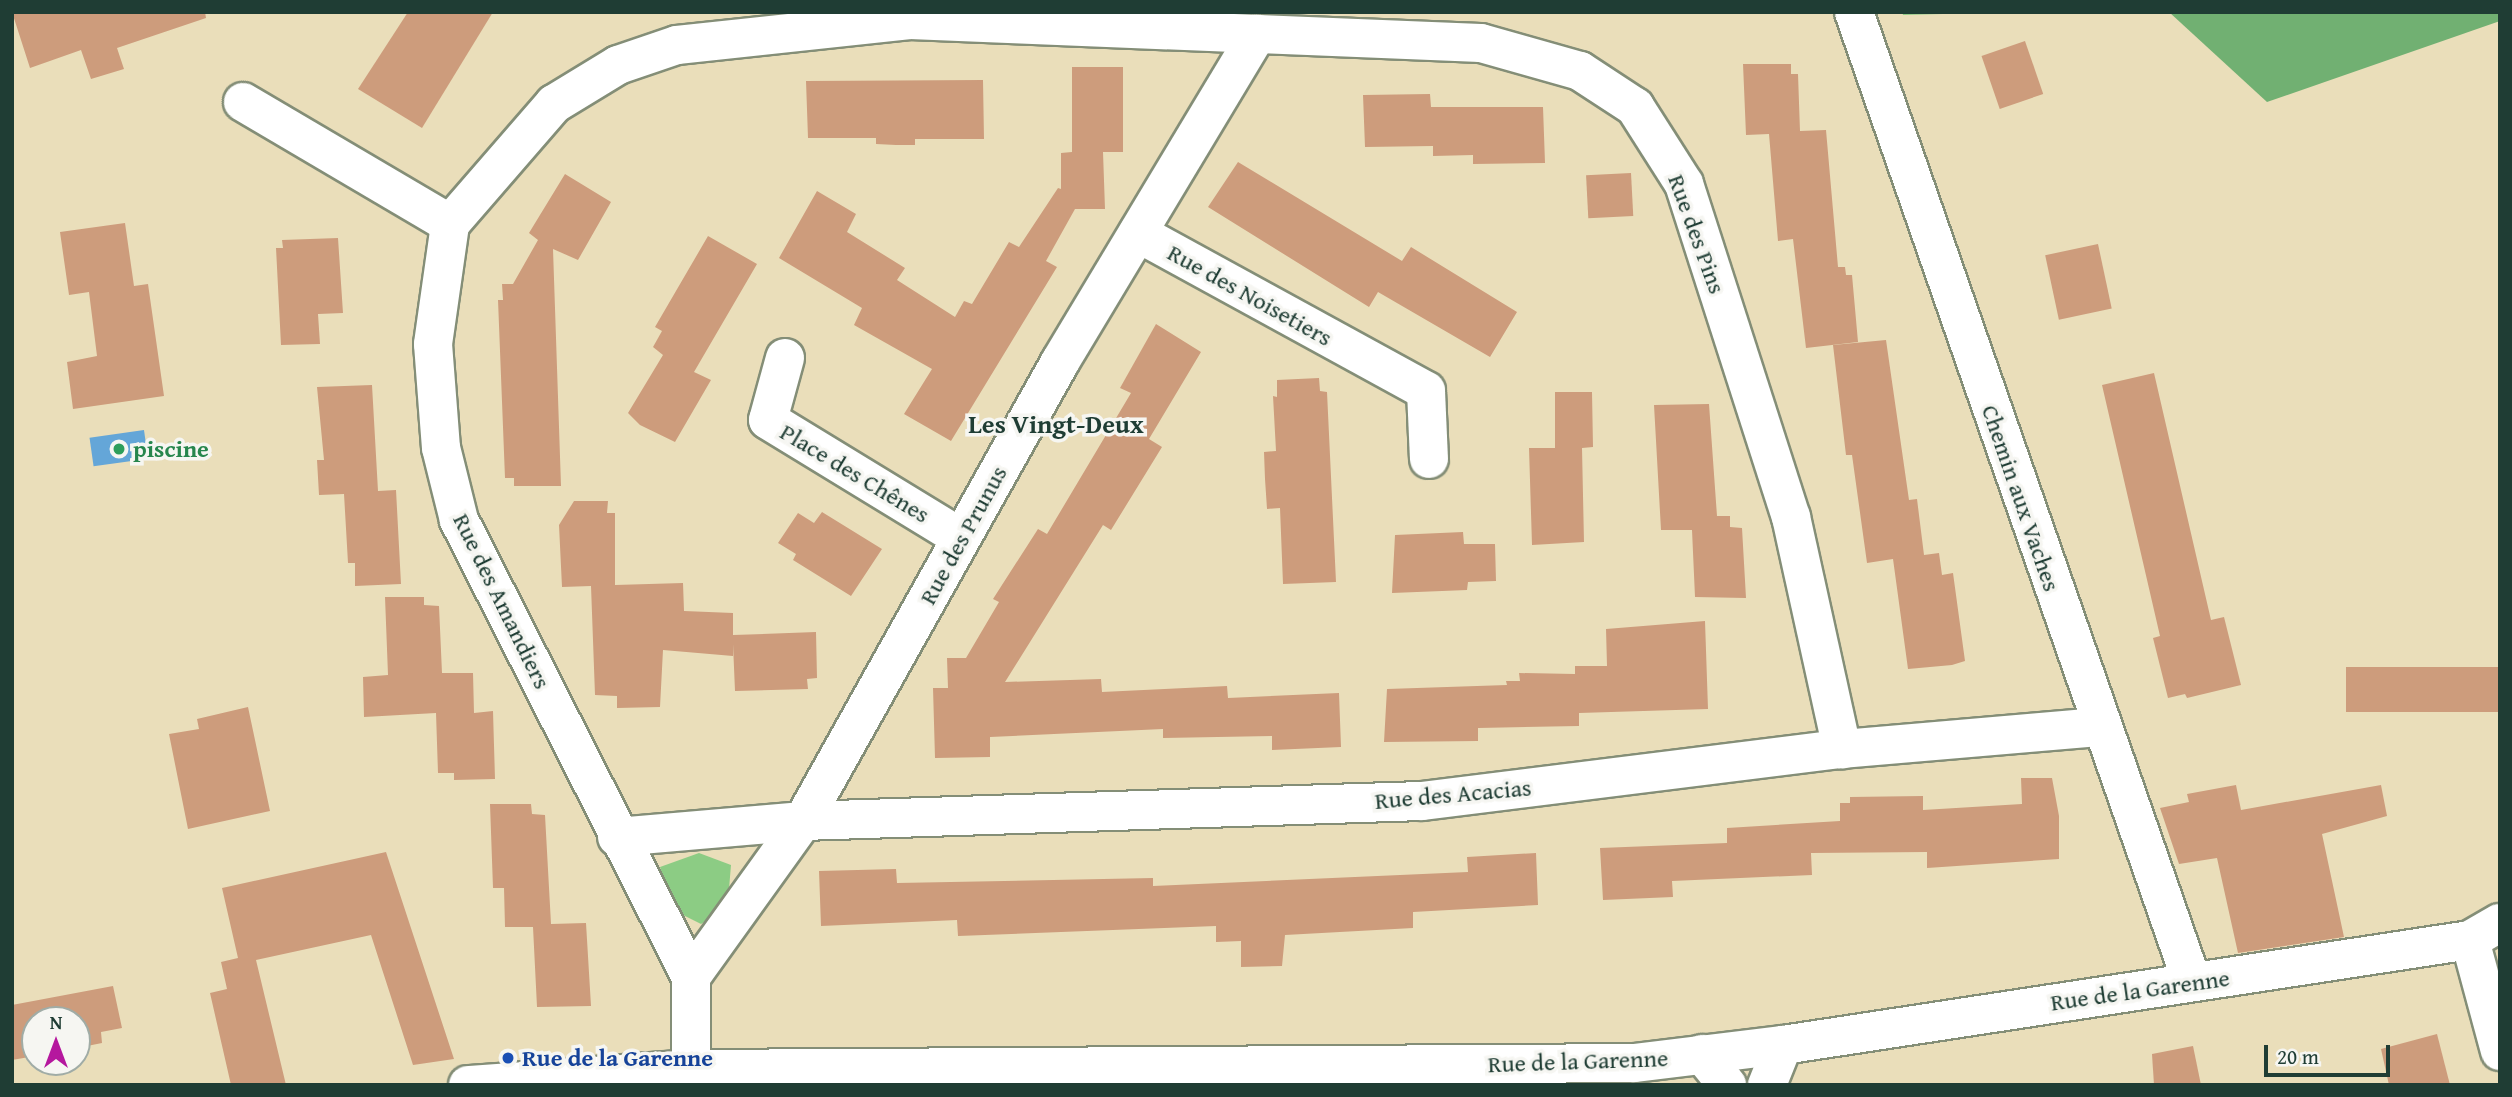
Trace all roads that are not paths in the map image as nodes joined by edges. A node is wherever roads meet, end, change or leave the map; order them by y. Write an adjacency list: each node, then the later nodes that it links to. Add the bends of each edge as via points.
1 (1854, 12): 9 (street, Chemin aux Vaches)
2 (1257, 34): 4 (street, via 910,20 677,45 618,65 554,104); 5 (street, Rue des Prunus); 10 (street, Rue des Pins, via 1481,43 1580,71 1635,107 1684,184 1791,517)
3 (243, 102): 4 (street)
4 (450, 224): 12 (street, Rue des Amandiers, via 433,344 441,448 459,520)
5 (1138, 233): 7 (street, Rue des Noisetiers, via 1426,391); 8 (street, Rue des Prunus)
6 (785, 358): 8 (street, Place des Chênes, via 768,420)
7 (1429, 459)
8 (961, 538): 11 (street, Rue des Prunus)
9 (2100, 727): 10 (street, Rue des Acacias); 15 (street, Chemin aux Vaches)
10 (1842, 749): 11 (street, Rue des Acacias, via 1422,801)
11 (803, 821): 12 (street, Rue des Acacias); 14 (street, Rue des Prunus)
12 (618, 836): 14 (street, Rue des Amandiers)
13 (2485, 931): 15 (street, Rue de la Garenne); 17 (street)
14 (691, 977): 19 (street, Rue des Amandiers)
15 (2192, 982): 16 (street, Rue de la Garenne)
16 (1783, 1045): 18 (street, Rue de la Garenne); 23 (street)
17 (2500, 1051)
18 (1702, 1054): 20 (street, Rue de la Garenne, via 1634,1063); 22 (street)
19 (691, 1069): 20 (street, Rue de la Garenne); 21 (street, Rue de la Garenne)
20 (799, 1078)
21 (468, 1085)
22 (1727, 1085)
23 (1767, 1085)

